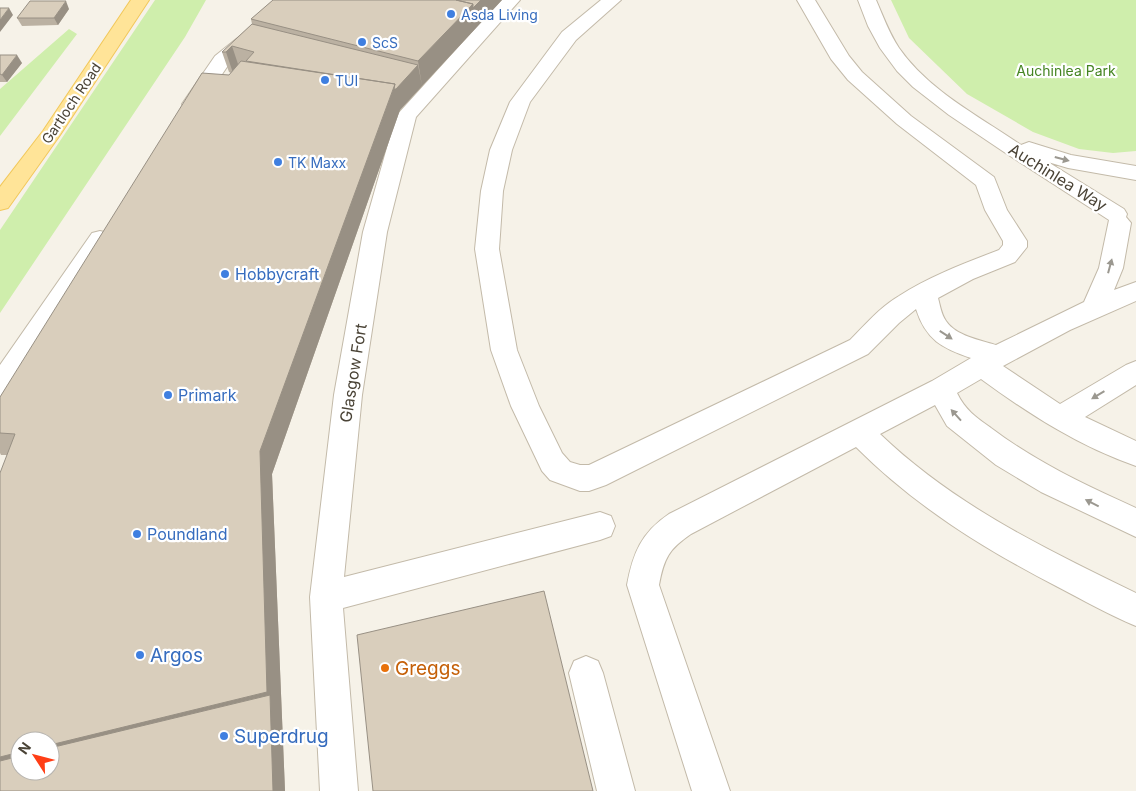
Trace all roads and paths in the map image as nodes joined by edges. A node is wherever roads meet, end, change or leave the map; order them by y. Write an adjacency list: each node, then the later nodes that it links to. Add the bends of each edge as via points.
1 (140, 0): 11 (main road, Gartloch Road)
2 (296, 0): 7 (street, via 222,60)
3 (511, 0): 27 (street, Glasgow Fort, via 406,116 375,232 354,357)
4 (612, 0): 16 (street, via 569,36 520,102 501,150 492,191 488,249 504,350 525,406 555,467 589,478 651,450 859,347 890,316)
5 (806, 0): 16 (street, via 841,59 855,76 904,120 986,182 996,210 1015,241 1007,256)
6 (866, 0): 8 (street, Auchinlea Way, via 888,48 905,69 928,92)
7 (183, 117)
8 (999, 140): 9 (street, Auchinlea Way, one-way to 9, via 1068,161); 12 (street, Auchinlea Way)
9 (1136, 173)
10 (1136, 180): 12 (street, via 1120,191 1116,199)
11 (0, 204)
12 (1118, 218): 14 (street, Auchinlea Way); 17 (street, one-way to 12, via 1111,268)
13 (111, 223): 20 (street)
14 (1136, 242)
15 (1136, 291): 17 (street)
16 (924, 294): 18 (street, one-way to 18, via 934,322 942,333)
17 (1095, 306): 18 (street)
18 (990, 361): 21 (street); 22 (street, via 1036,404)
19 (1136, 372): 22 (street, one-way to 22)
20 (0, 386)
21 (942, 389): 23 (street); 25 (street, one-way to 21, via 1051,483 1006,456 957,418)
22 (1060, 418): 24 (street)
23 (859, 432): 28 (street, via 899,470 951,508 1038,561); 32 (street, via 680,524 654,545 645,571 644,590)
24 (1136, 454)
25 (1136, 524)
26 (600, 526): 27 (street)
27 (326, 597): 30 (street, Glasgow Fort)
28 (1136, 610)
29 (586, 673): 31 (street)
30 (339, 791)
31 (616, 791)
32 (711, 791)

